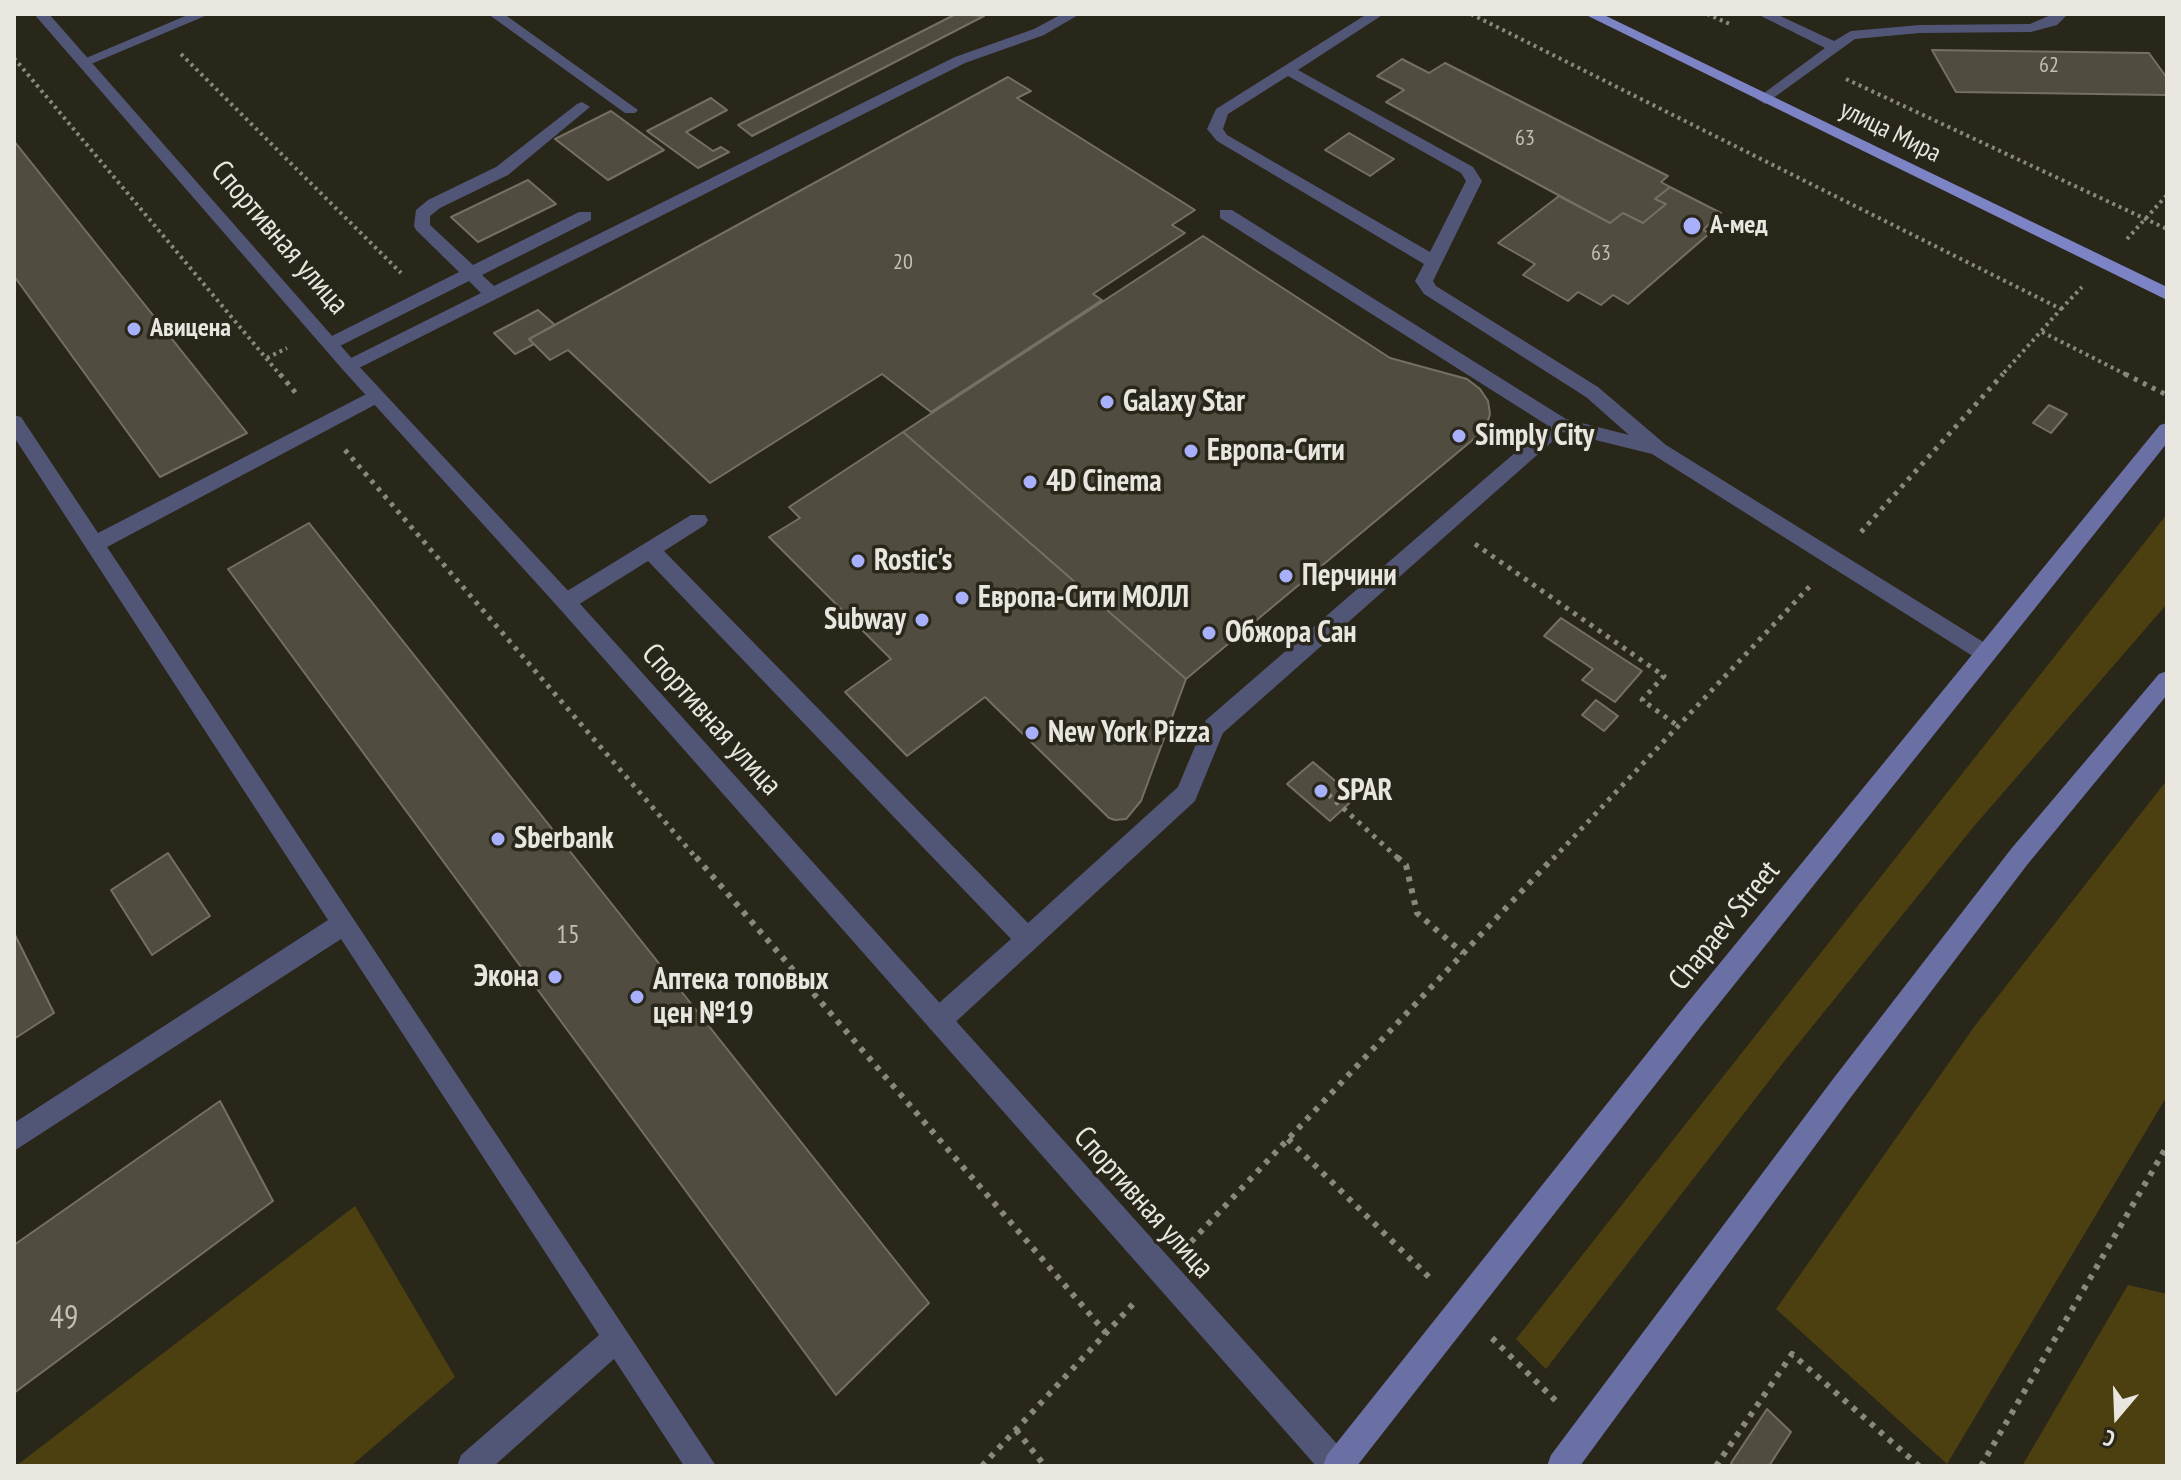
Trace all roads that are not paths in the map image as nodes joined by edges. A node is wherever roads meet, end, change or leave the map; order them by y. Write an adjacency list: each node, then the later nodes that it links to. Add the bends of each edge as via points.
1 (41, 14): 12 (street, Спортивная улица)
2 (495, 14): 16 (street)
3 (1073, 14): 22 (street, via 960,60)
4 (1377, 14): 13 (street)
5 (1591, 14): 14 (main road, улица Мира)
6 (1764, 14): 11 (street)
7 (1879, 14): 10 (street)
8 (2061, 14): 10 (street, via 2031,28)
9 (198, 16): 12 (street)
10 (1851, 35): 11 (street)
11 (1835, 47): 14 (street)
12 (86, 61): 23 (street, Спортивная улица)
13 (1288, 70): 19 (street, via 1467,170 1474,181); 19 (street, via 1221,112 1215,129 1222,138)
14 (1765, 99): 21 (main road, улица Мира)
15 (582, 107): 20 (street, via 502,171 422,214 422,226)
16 (630, 110)
17 (1226, 214): 27 (street)
18 (585, 216): 20 (street)
19 (1432, 261): 29 (street, via 1424,281 1430,290 1592,392)
20 (470, 273): 22 (street); 23 (street)
21 (2167, 294)
22 (493, 295): 24 (street)
23 (330, 344): 24 (street, Спортивная улица)
24 (349, 366): 25 (street, Спортивная улица)
25 (376, 396): 31 (street); 33 (street, Спортивная улица)
26 (14, 422): 31 (street)
27 (1560, 424): 29 (street); 37 (street, via 1214,727 1187,794)
28 (2167, 430): 34 (main road, Chapaev Street)
29 (1659, 450): 34 (street)
30 (698, 520): 32 (street)
31 (95, 544): 36 (street)
32 (650, 550): 33 (street); 37 (street)
33 (566, 602): 38 (street, Спортивная улица)
34 (1986, 654): 43 (main road, Chapaev Street)
35 (2167, 680): 44 (main road, via 2019,857)
36 (344, 923): 39 (street); 40 (street)
37 (1029, 941): 38 (street)
38 (939, 1020): 43 (street, Спортивная улица)
39 (14, 1138)
40 (617, 1338): 41 (street); 42 (street)
41 (472, 1466)
42 (701, 1466)
43 (1337, 1466)
44 (1562, 1466)

